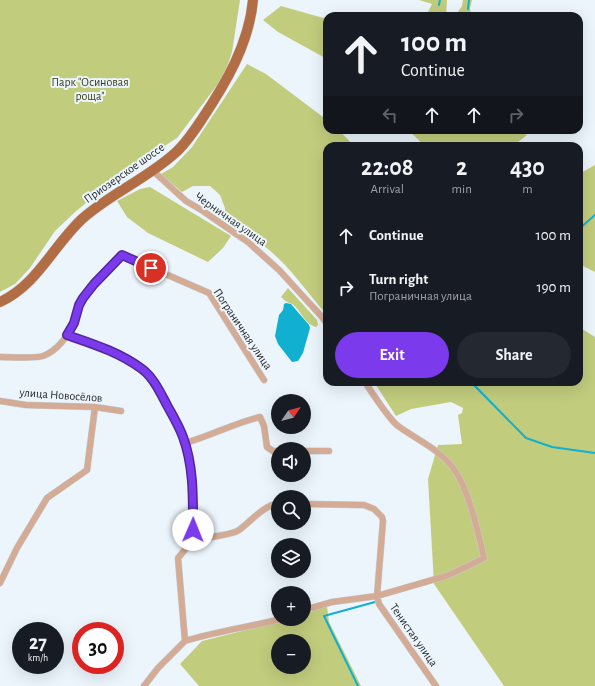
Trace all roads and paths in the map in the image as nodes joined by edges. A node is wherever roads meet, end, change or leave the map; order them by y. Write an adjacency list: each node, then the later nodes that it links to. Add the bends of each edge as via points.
1 (253, 0): 2 (main road, Приозерское шоссе, via 243,44 223,86 184,144)
2 (152, 170): 3 (main road, Приозерское шоссе, via 87,215 66,235 34,278); 4 (street, Черничная улица, via 186,201 248,242 279,270)
3 (0, 302)
4 (323, 318)
5 (67, 335): 6 (street, Пограничная улица, via 54,350 42,356); 7 (street, Пограничная улица, via 83,298 122,255 209,293); 12 (street, via 113,351 144,371 162,396)
6 (0, 357)
7 (264, 380)
8 (368, 386): 20 (street, via 397,425 437,450 451,465 461,480 484,558 446,576)
9 (0, 401): 10 (street, улица Новосёлов, via 26,405)
10 (95, 407): 11 (street, улица Новосёлов); 19 (street, via 87,470 47,498)
11 (120, 411)
12 (185, 443): 13 (street, via 260,417 267,447); 18 (street, via 193,487)
13 (271, 450)
14 (311, 451): 15 (street)
15 (329, 451)
16 (311, 504): 20 (street, via 364,504 382,516)
17 (271, 506): 18 (street, via 238,531)
18 (193, 540): 23 (street, via 178,558)
19 (0, 583)
20 (378, 596): 21 (street); 25 (street, Тенистая улица, via 380,608)
21 (311, 608)
22 (271, 622): 23 (street)
23 (185, 640): 24 (street)
24 (144, 686)
25 (436, 686)

